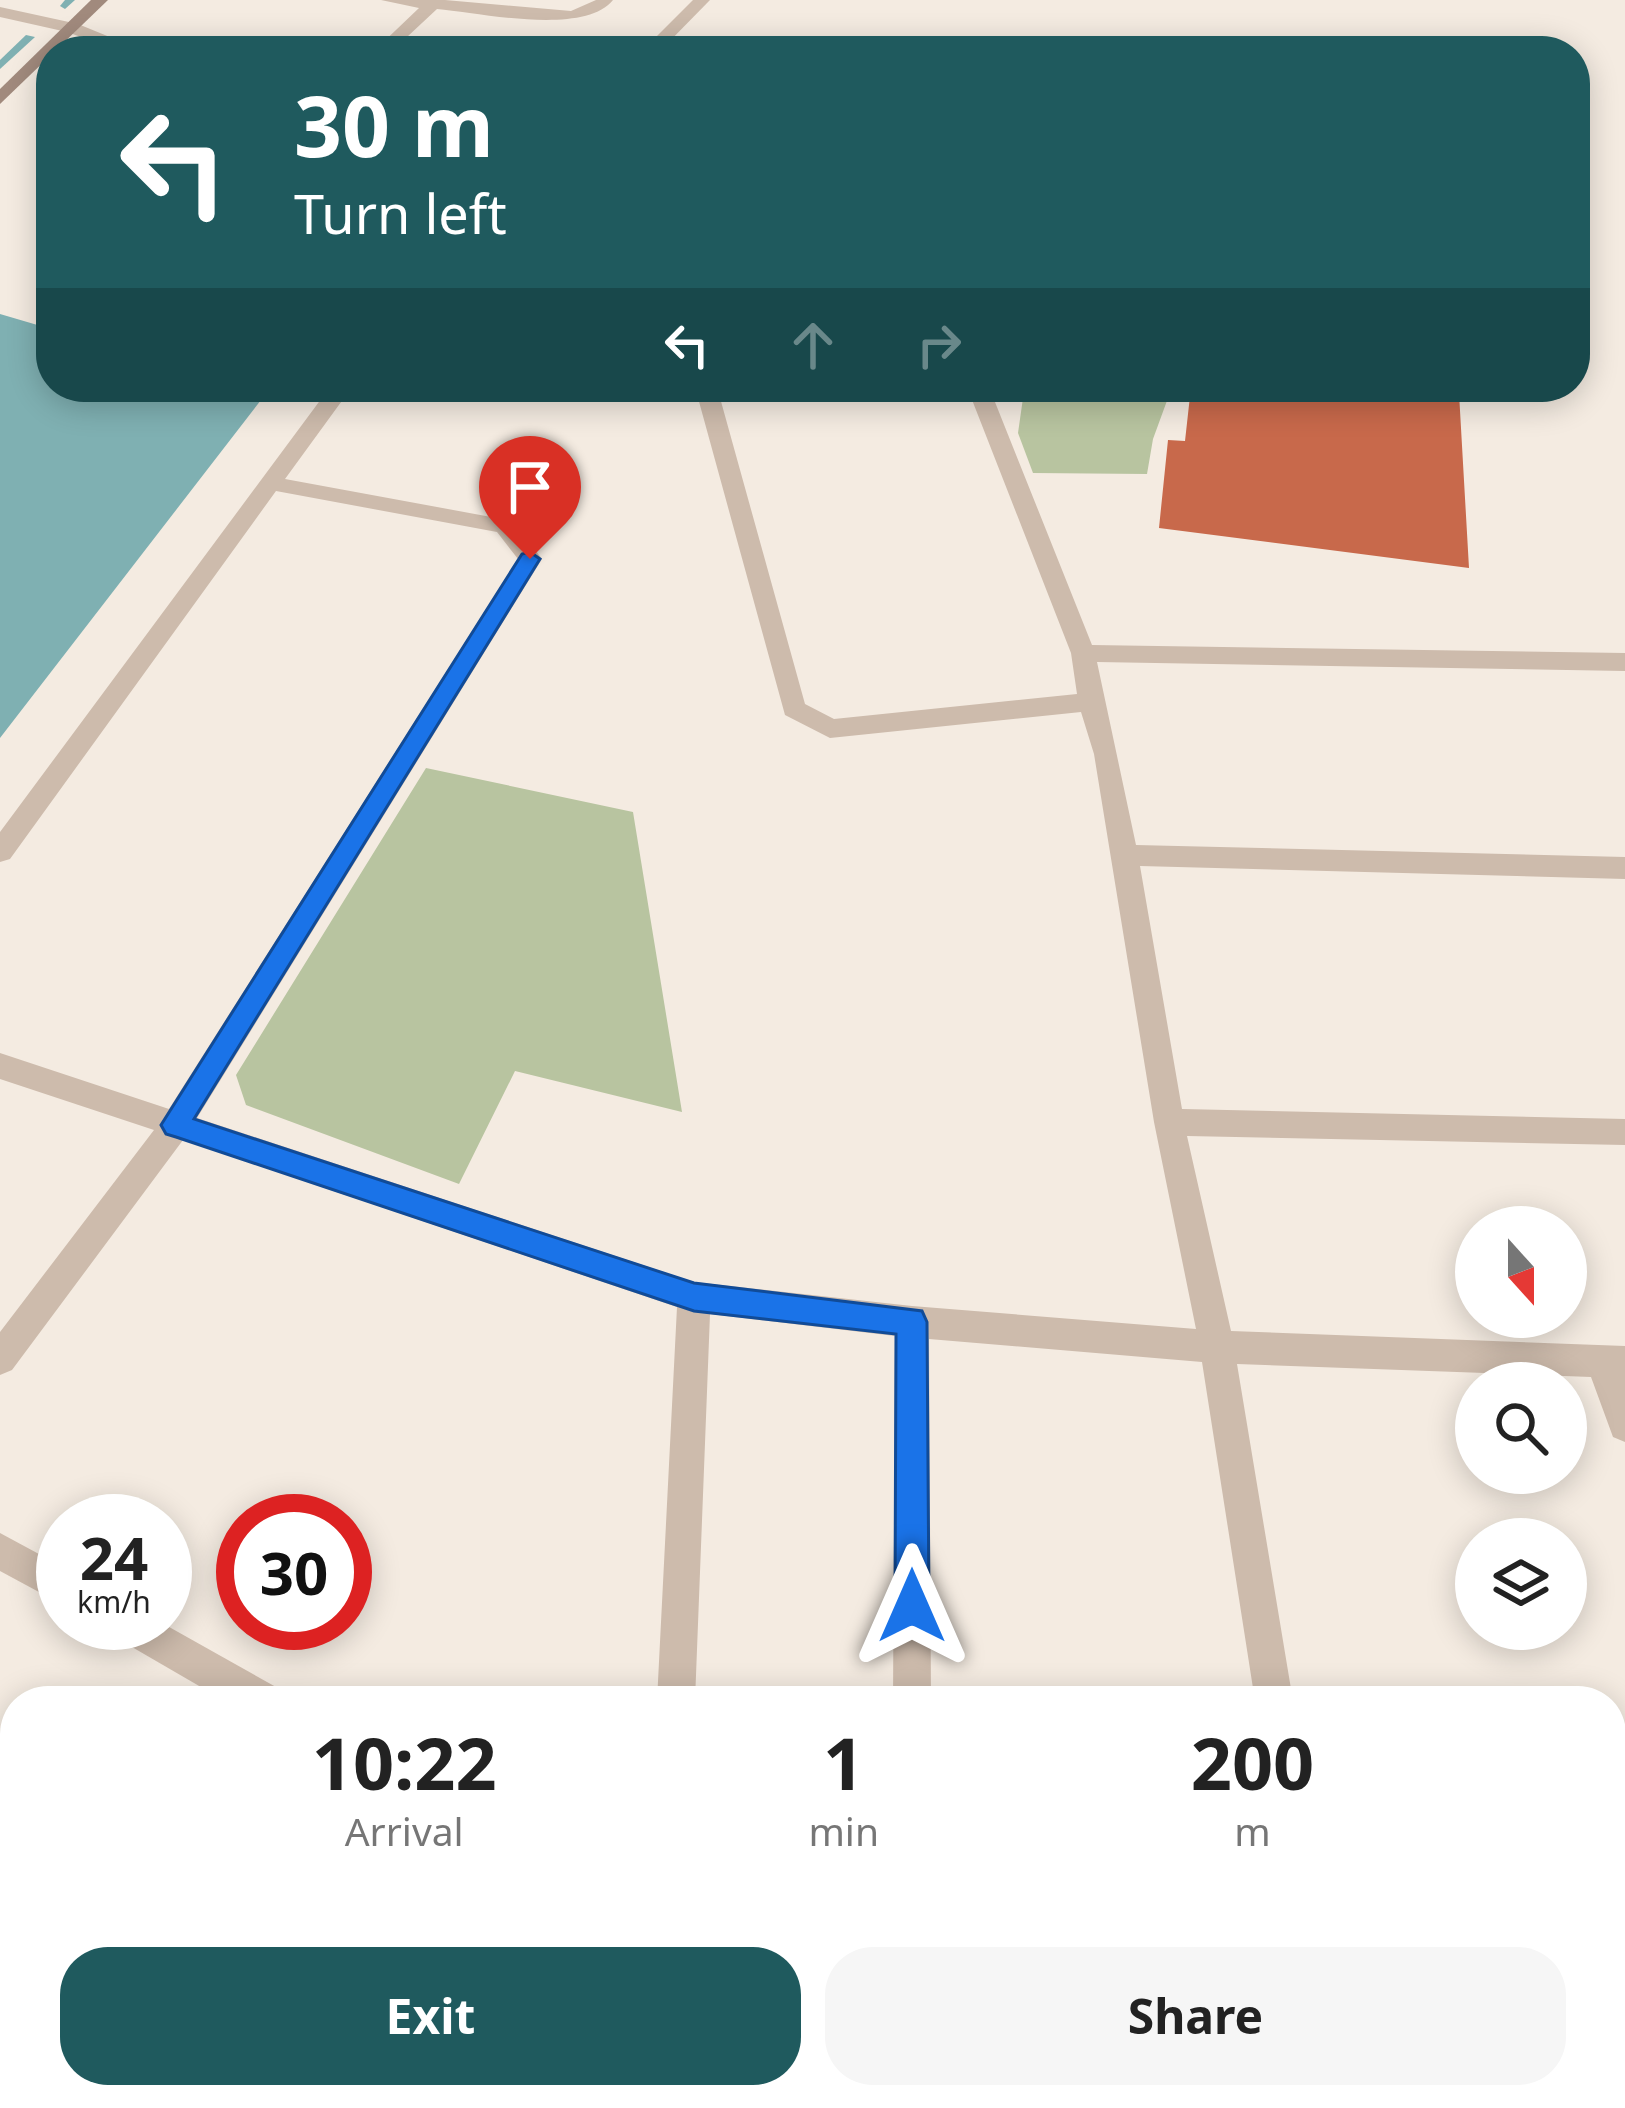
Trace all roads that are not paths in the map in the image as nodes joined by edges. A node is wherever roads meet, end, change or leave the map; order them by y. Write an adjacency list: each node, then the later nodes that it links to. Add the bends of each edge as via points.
1 (100, 0): 7 (main road)
2 (389, 0): 5 (street)
3 (605, 0): 5 (street, via 571,16)
4 (702, 0): 11 (street)
5 (436, 2): 10 (street)
6 (0, 12): 7 (street)
7 (72, 28): 8 (main road); 9 (street)
8 (64, 36)
9 (94, 36)
10 (399, 36)
11 (665, 36)
12 (36, 64): 13 (main road)
13 (0, 99)
14 (330, 402): 17 (street)
15 (710, 402): 20 (street, via 794,709 830,729)
16 (990, 402): 18 (street)
17 (270, 483): 21 (street); 26 (street, via 505,526 530,559)
18 (1083, 653): 19 (street); 20 (street)
19 (1625, 662)
20 (1091, 702): 22 (street)
21 (0, 852)
22 (1123, 855): 23 (street); 25 (street)
23 (1625, 868)
24 (0, 1066): 26 (street)
25 (1169, 1122): 27 (street); 30 (street)
26 (176, 1125): 28 (street); 31 (street)
27 (1625, 1132)
28 (694, 1297): 29 (street); 38 (street)
29 (912, 1322): 30 (street); 39 (street)
30 (1217, 1347): 32 (street); 40 (street)
31 (0, 1359)
32 (1614, 1362): 33 (street)
33 (1625, 1425)
34 (0, 1551): 35 (street)
35 (36, 1572)
36 (173, 1650): 37 (street)
37 (236, 1686)
38 (677, 1686)
39 (912, 1686)
40 (1272, 1686)

